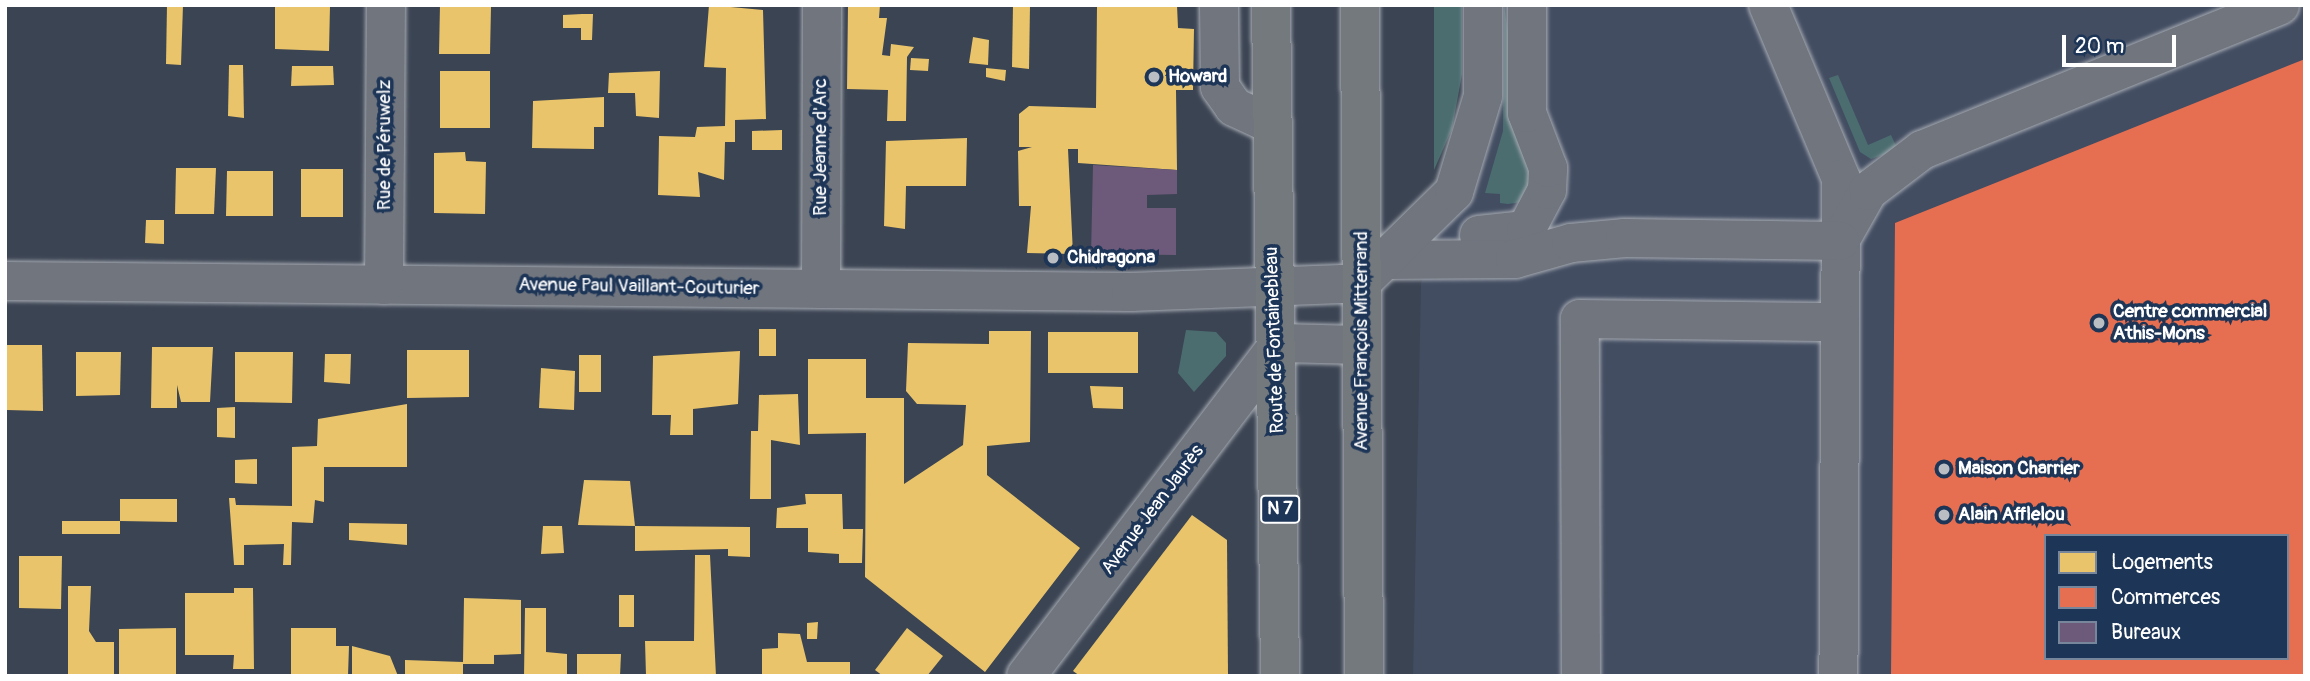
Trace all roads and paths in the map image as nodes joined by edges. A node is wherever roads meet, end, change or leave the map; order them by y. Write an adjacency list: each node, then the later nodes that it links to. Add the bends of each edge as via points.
1 (386, 5): 15 (street, Rue de Péruwelz)
2 (822, 5): 16 (street, Rue Jeanne d'Arc)
3 (1219, 5): 10 (street, via 1220,87 1234,107)
4 (1271, 5): 10 (main road, Route de Fontainebleau / N 7)
5 (1360, 5): 12 (main road, Avenue François Mitterrand)
6 (1483, 5): 12 (street, via 1483,96 1458,183)
7 (1527, 5): 12 (street, via 1527,113 1548,168 1537,219 1521,233 1465,235)
8 (1768, 5): 11 (street, via 1840,179)
9 (2280, 5): 11 (street, via 1922,150 1868,191)
10 (1270, 124): 14 (main road, Route de Fontainebleau / N 7)
11 (1840, 241): 12 (street, Avenue Paul Vaillant-Couturier, via 1625,238 1571,243 1515,259); 17 (street)
12 (1372, 272): 14 (street, Avenue Paul Vaillant-Couturier); 19 (main road, Avenue François Mitterrand)
13 (5, 281): 15 (street, Avenue Paul Vaillant-Couturier)
14 (1273, 284): 16 (street, Avenue Paul Vaillant-Couturier, via 1199,292); 18 (main road, Route de Fontainebleau / N 7)
15 (384, 285): 16 (street, Avenue Paul Vaillant-Couturier)
16 (821, 289)
17 (1840, 322): 23 (street, via 1580,319); 24 (street)
18 (1279, 343): 19 (street); 20 (street, Avenue Jean Jaurès); 21 (main road, Route de Fontainebleau / N 7)
19 (1361, 345): 22 (main road, Avenue François Mitterrand)
20 (1026, 676)
21 (1280, 676)
22 (1364, 676)
23 (1581, 676)
24 (1838, 676)

